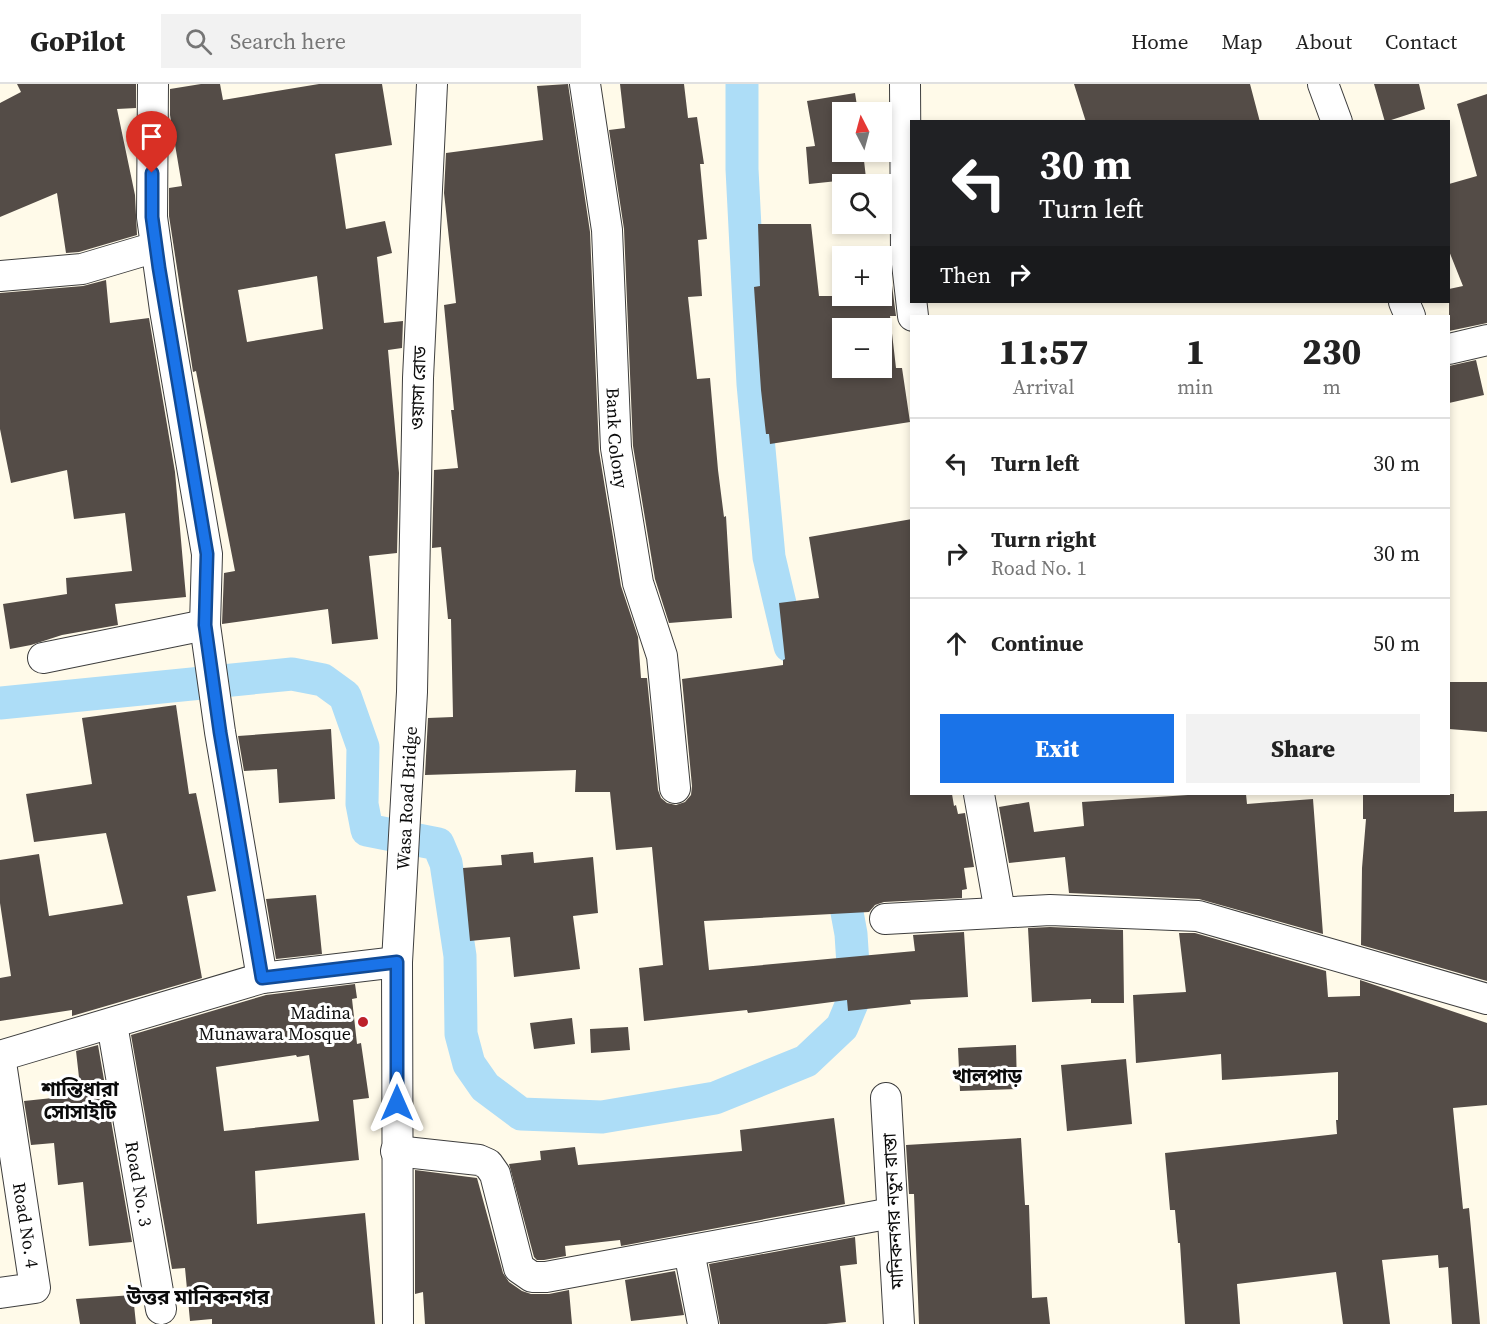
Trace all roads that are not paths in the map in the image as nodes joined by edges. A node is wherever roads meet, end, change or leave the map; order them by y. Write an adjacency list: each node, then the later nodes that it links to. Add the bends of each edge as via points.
1 (153, 84): 7 (street, via 152,217)
2 (432, 84): 14 (street, ওয়াসা রোড, via 418,378)
3 (585, 84): 15 (street, Bank Colony, via 607,230 616,448 638,583 662,656)
4 (905, 84): 9 (street, via 906,255)
5 (1323, 84): 6 (street)
6 (1336, 120)
7 (156, 247): 8 (street, via 82,269); 12 (street, via 207,554)
8 (0, 276)
9 (910, 286)
10 (1487, 340): 11 (street)
11 (1450, 349)
12 (207, 633): 13 (street); 20 (street)
13 (43, 658)
14 (412, 692): 19 (street, Wasa Road Bridge)
15 (675, 788)
16 (980, 795): 17 (street)
17 (1000, 912): 18 (street); 21 (street, via 1050,910 1198,916)
18 (885, 918)
19 (397, 962): 20 (street); 25 (street)
20 (262, 978): 22 (street)
21 (1487, 999)
22 (112, 1024): 23 (street); 29 (street, Road No. 3)
23 (0, 1056): 28 (street, Road No. 4, via 35,1288)
24 (886, 1098): 26 (street, মানিকনগর নতুন রাস্তা)
25 (396, 1150): 27 (street, via 488,1164 495,1174 519,1268 532,1277); 30 (street)
26 (892, 1213): 27 (street); 32 (street, মানিকনগর নতুন রাস্তা)
27 (689, 1251): 31 (street)
28 (0, 1293)
29 (161, 1309)
30 (398, 1324)
31 (703, 1324)
32 (899, 1324)

